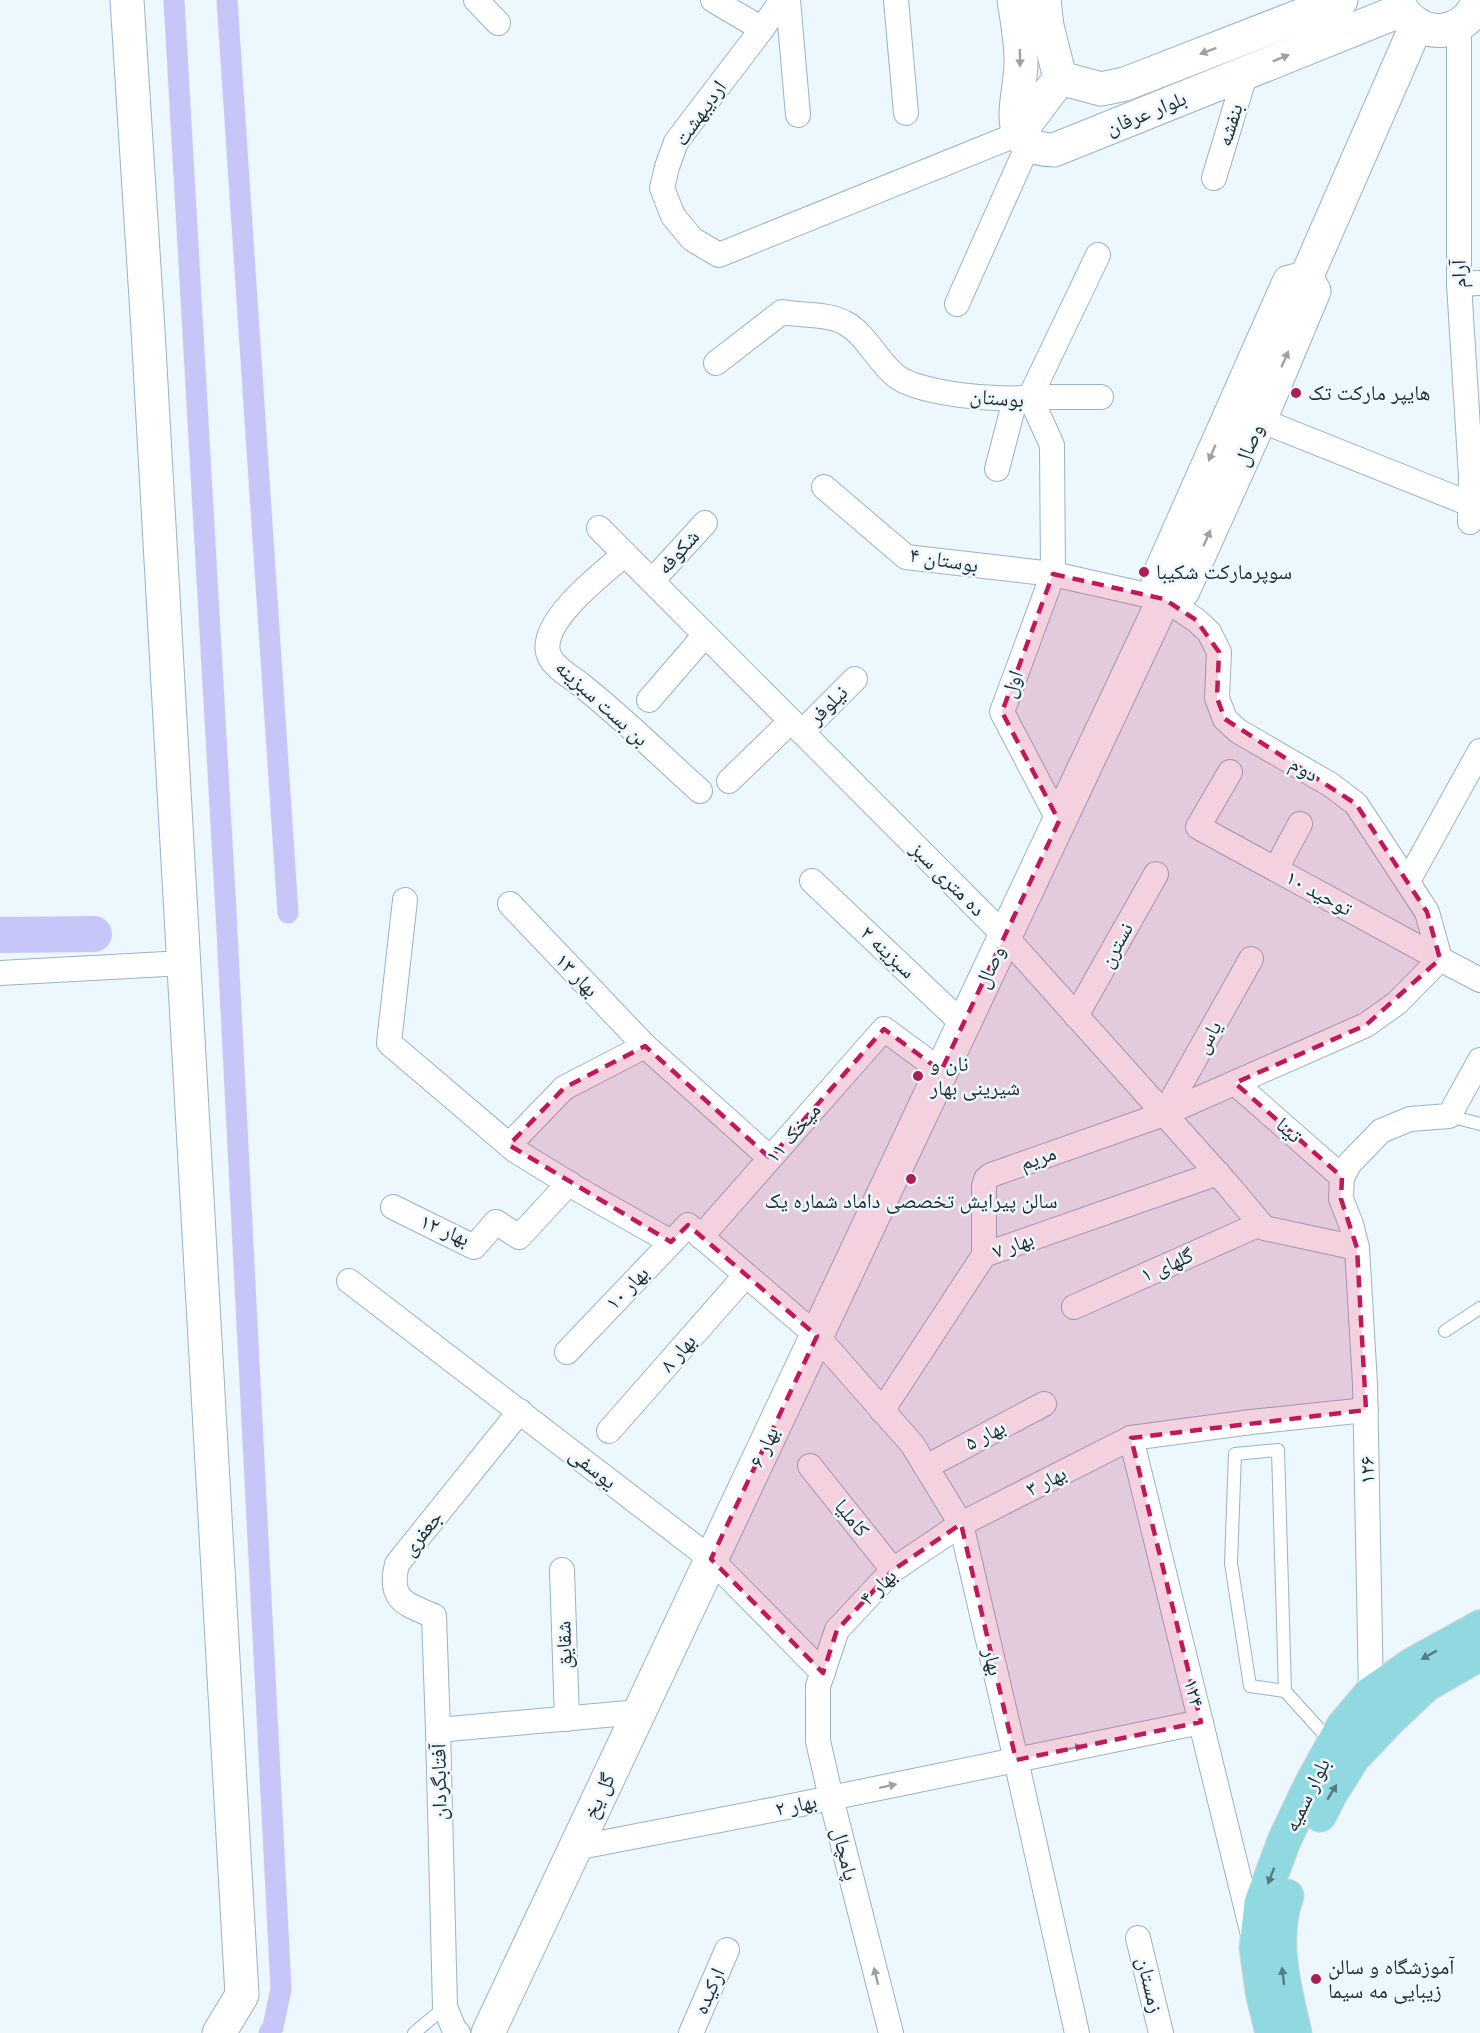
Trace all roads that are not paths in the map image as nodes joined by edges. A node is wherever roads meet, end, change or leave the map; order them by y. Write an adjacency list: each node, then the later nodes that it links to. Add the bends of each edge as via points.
1 (127, 0): 55 (main road)
2 (476, 0): 12 (street)
3 (712, 0): 14 (street)
4 (782, 0): 14 (street, اردیبهشت)
5 (788, 0): 18 (street)
6 (896, 0): 17 (street)
7 (1014, 0): 19 (main road, one-way to 19, via 1021,61 1016,104)
8 (1044, 0): 16 (main road)
9 (1341, 0): 16 (main road, بلوار عرفان, one-way to 16, via 1125,84 1101,89)
10 (1479, 0): 13 (main road, via 1468,19)
11 (1405, 11): 13 (main road, via 1427,29 1438,31); 15 (main road, بلوار عرفان, one-way to 11); 27 (main road, وصال, via 1306,278 1314,291)
12 (498, 23)
13 (1459, 25): 22 (street, آرام)
14 (762, 30): 19 (street, اردیبهشت, via 676,142 662,188 673,216 692,239 719,255)
15 (1246, 72): 19 (main road, بلوار عرفان, via 1054,150 1039,150); 20 (street, بنفشه)
16 (1060, 78): 19 (main road)
17 (906, 113)
18 (798, 115)
19 (1023, 139): 23 (street)
20 (1214, 178)
21 (1098, 255): 26 (street)
22 (1470, 284): 27 (street, آرام, via 1470,513)
23 (957, 304)
24 (716, 363): 26 (street, بوستان, via 782,312 846,323 895,376 908,383 943,393)
25 (1101, 397): 26 (street)
26 (1023, 398): 28 (street); 33 (street, بوستان, via 1052,446)
27 (1245, 415): 35 (main road, وصال, via 1183,591)
28 (997, 469)
29 (824, 487): 33 (street, بوستان ۴, via 906,557)
30 (705, 524): 34 (street, شکوفه)
31 (599, 528): 32 (street, ده متری سبز)
32 (625, 554): 34 (street, ده متری سبز); 43 (street, بن بست سبزینه, via 567,606 550,636 548,652 554,663)
33 (1053, 574): 35 (street); 44 (street, اول, via 1002,712)
34 (652, 581): 36 (street, ده متری سبز)
35 (1164, 599): 44 (main road, وصال); 49 (street, دوم, via 1209,632 1219,652 1217,698 1225,719 1356,804)
36 (705, 635): 38 (street); 39 (street, ده متری سبز)
37 (855, 679): 39 (street, نیلوفر)
38 (648, 699)
39 (796, 727): 42 (street, نیلوفر); 52 (street, ده متری سبز)
40 (1480, 751): 49 (street)
41 (1230, 772): 46 (street, توحید ۱۰, via 1198,827)
42 (729, 781)
43 (700, 791)
44 (1059, 821): 52 (main road, وصال)
45 (1300, 824): 46 (street)
46 (1276, 869): 54 (street, توحید ۱۰)
47 (1156, 874): 58 (street, نسترن)
48 (812, 881): 59 (street, سبزینه ۲)
49 (1408, 881): 54 (street, دوم, via 1427,912)
50 (405, 900): 67 (street, بهار, via 389,1043)
51 (510, 904): 60 (street, بهار ۱۳)
52 (1005, 936): 58 (street, ده متری سبز); 59 (main road, وصال)
53 (1251, 959): 64 (street, یاس)
54 (1440, 959): 57 (street, توحید ۱۰); 63 (street, مریم, via 1396,1003 1366,1025)
55 (184, 963): 56 (street); 113 (main road, via 242,1995)
56 (0, 973)
57 (1480, 980)
58 (1076, 1016): 64 (street, ده متری سبز)
59 (963, 1024): 62 (main road, وصال)
60 (645, 1046): 67 (street, via 564,1088); 68 (street, بهار ۱۳)
61 (1480, 1060): 65 (street)
62 (941, 1071): 68 (street, میخک ۱۱, via 884,1029); 82 (main road, وصال)
63 (1235, 1083): 64 (street, مریم); 70 (street, تینا)
64 (1164, 1114): 69 (street, ده متری سبز); 76 (street, مریم, via 991,1175 984,1186)
65 (1449, 1116): 66 (lane); 70 (street, via 1410,1119 1381,1131)
66 (1480, 1124)
67 (509, 1145): 71 (street, بهار)
68 (770, 1158): 74 (street, میخک ۱۱)
69 (1218, 1173): 73 (street, ده متری سبز); 76 (street, بهار ۷)
70 (1342, 1177): 75 (street, ۱۲۶, via 1341,1199)
71 (569, 1183): 72 (street, بهار ۱۲, via 519,1237 496,1222 474,1247); 74 (street, بهار)
72 (393, 1207)
73 (1260, 1224): 75 (street); 79 (street, گلهای ۱)
74 (687, 1234): 77 (street, بهار); 83 (street, بهار ۱۰)
75 (1357, 1248): 85 (street, ۱۲۶)
76 (984, 1255): 87 (street, بهار ۷)
77 (746, 1275): 82 (street, بهار); 88 (street, بهار ۸)
78 (349, 1281): 86 (street, یوسفی)
79 (1074, 1306)
80 (1480, 1308): 81 (lane)
81 (1444, 1332)
82 (817, 1335): 87 (street, بهار); 93 (main road, بهار ۶)
83 (567, 1352)
84 (1044, 1404): 91 (street, بهار ۵)
85 (1366, 1410): 89 (street, بهار ۳); 100 (street, ۱۲۶)
86 (520, 1411): 93 (street, یوسفی); 104 (street, جعفری, via 397,1564 397,1595 404,1604 434,1616)
87 (882, 1411): 91 (street, بهار, via 912,1444)
88 (609, 1431)
89 (1131, 1438): 92 (street, بهار ۳); 103 (street, ۱۲۴)
90 (810, 1466): 95 (street, کاملیا)
91 (926, 1467): 92 (street, بهار)
92 (960, 1524): 95 (street, بهار ۴); 106 (street, بهار)
93 (711, 1559): 98 (street, یوسفی); 101 (main road, گل یخ)
94 (561, 1570): 102 (street, شقایق)
95 (893, 1570): 98 (street, بهار ۴, via 837,1630)
96 (1480, 1627): 100 (main road, بلوار سمیه, one-way to 100, via 1413,1664)
97 (1480, 1654): 122 (main road, بلوار سمیه, one-way to 97, via 1284,1985 1282,1910 1304,1847 1329,1795 1353,1758 1426,1685)
98 (823, 1673): 107 (street, پامچال, via 819,1686 818,1741)
99 (1285, 1691): 99 (lane, via 1278,1450 1235,1454 1231,1563 1250,1686); 105 (lane)
100 (1371, 1693): 105 (main road, بلوار سمیه, via 1342,1726)
101 (639, 1712): 102 (street, آفتابگردان); 108 (main road, گل یخ)
102 (567, 1719): 104 (street, آفتابگردان)
103 (1201, 1722): 106 (street, بهار ۲, one-way to 103); 110 (street, ۱۲۴)
104 (438, 1730): 112 (street, آفتابگردان)
105 (1333, 1744): 110 (main road, بلوار سمیه, one-way to 110, via 1284,1841 1261,1903)
106 (1016, 1760): 107 (street, بهار ۲, one-way to 106); 119 (street, بهار)
107 (831, 1798): 108 (street, بهار ۲); 118 (street, پامچال, one-way to 107)
108 (575, 1848): 116 (main road, گل یخ)
109 (1138, 1938): 120 (street, زمستان)
110 (1256, 1948): 121 (main road, بلوار سمیه)
111 (727, 1950): 117 (street, ارکیده)
112 (445, 2007): 114 (lane); 115 (street, آفتابگردان)
113 (219, 2033)
114 (414, 2033)
115 (458, 2033)
116 (488, 2033)
117 (691, 2033)
118 (891, 2033)
119 (1077, 2033)
120 (1161, 2033)
121 (1272, 2033)
122 (1295, 2033)

